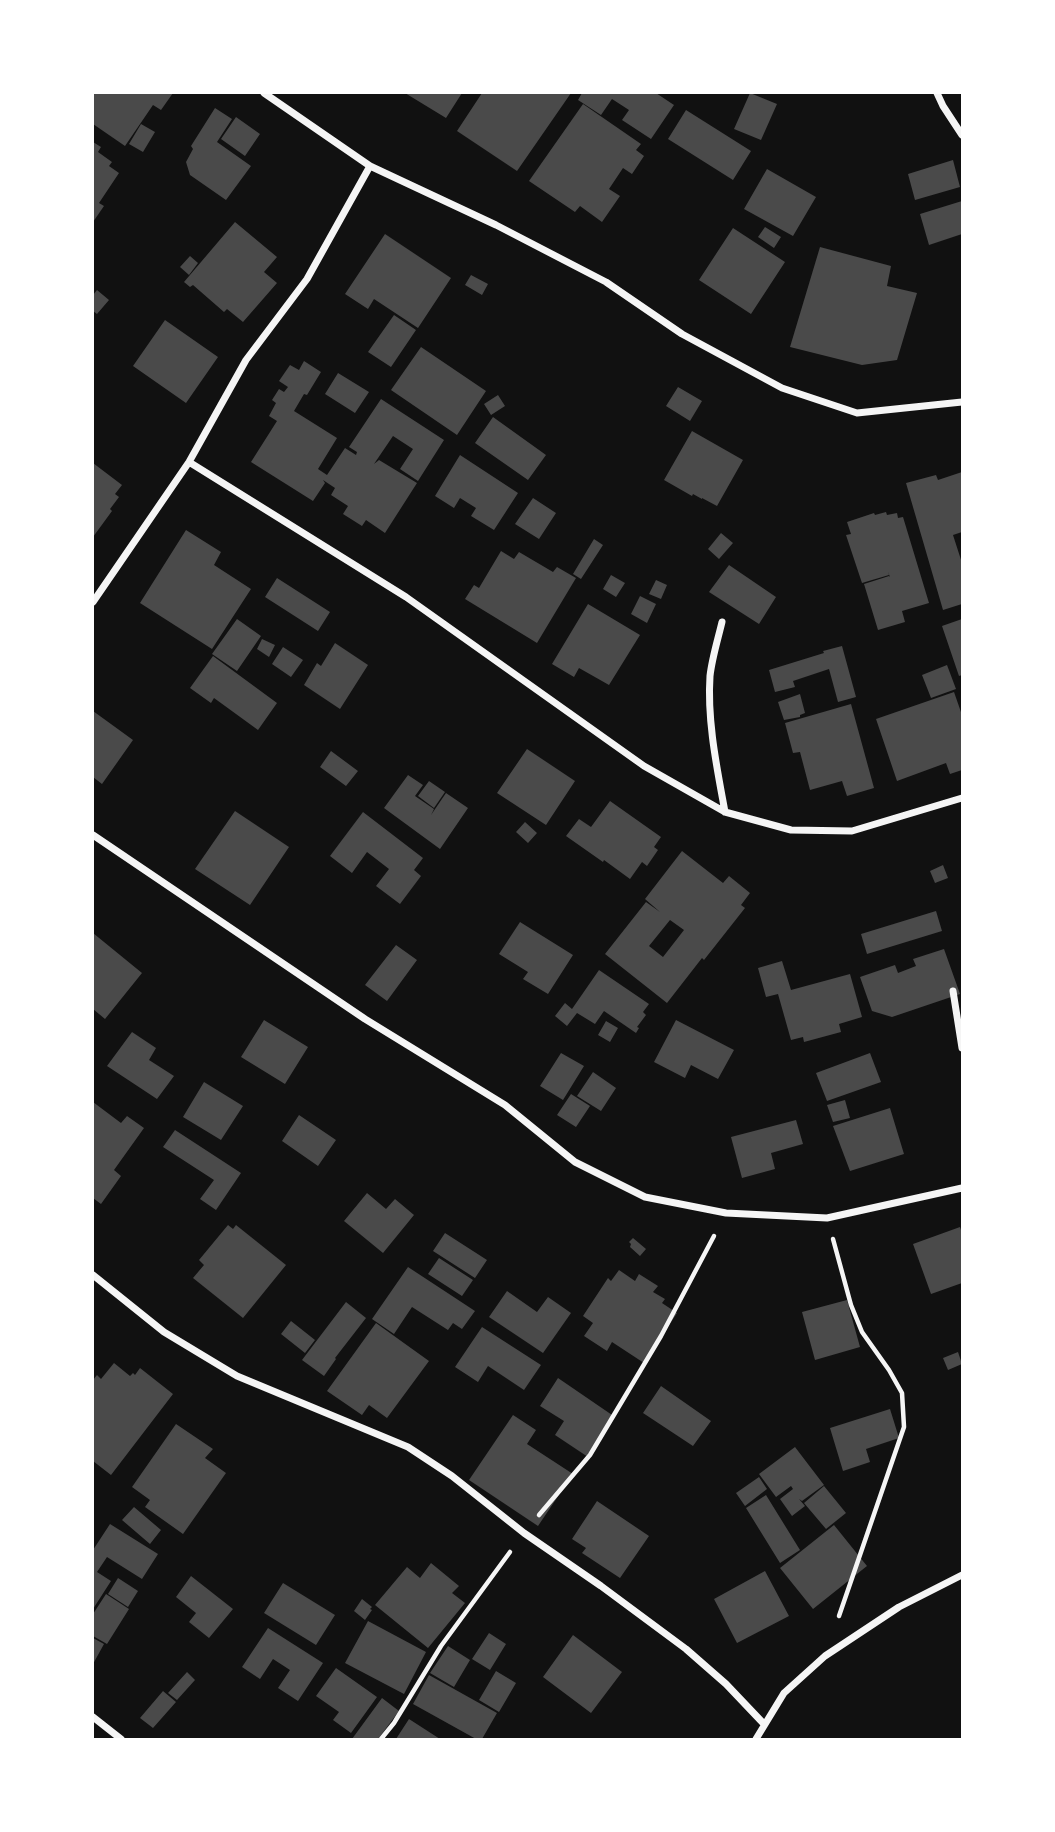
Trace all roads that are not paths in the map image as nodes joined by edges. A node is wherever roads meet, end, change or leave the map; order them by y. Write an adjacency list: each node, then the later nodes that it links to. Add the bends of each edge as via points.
1 (264, 93): 4 (street)
2 (937, 93): 3 (street)
3 (962, 135)
4 (370, 166): 5 (street, via 606,282 682,334 782,388 857,413); 6 (street, via 307,279 246,360)
5 (962, 402)
6 (189, 462): 7 (street); 10 (street, via 406,597 644,766)
7 (93, 602)
8 (722, 622): 10 (street, via 710,674 715,755)
9 (962, 798): 10 (street, via 852,831 791,830)
10 (725, 812)
11 (93, 835): 14 (street, via 354,1011 505,1105 575,1162 645,1197 726,1213 827,1218)
12 (953, 992): 13 (street)
13 (962, 1048)
14 (962, 1188)
15 (93, 1275): 19 (street, via 164,1332 237,1376 408,1447 452,1476 686,1648)
16 (962, 1575): 19 (street, via 899,1607 825,1656 785,1693)
17 (93, 1717): 18 (street)
18 (97, 1724): 20 (street)
19 (764, 1724): 21 (street)
20 (121, 1739)
21 (756, 1739)

